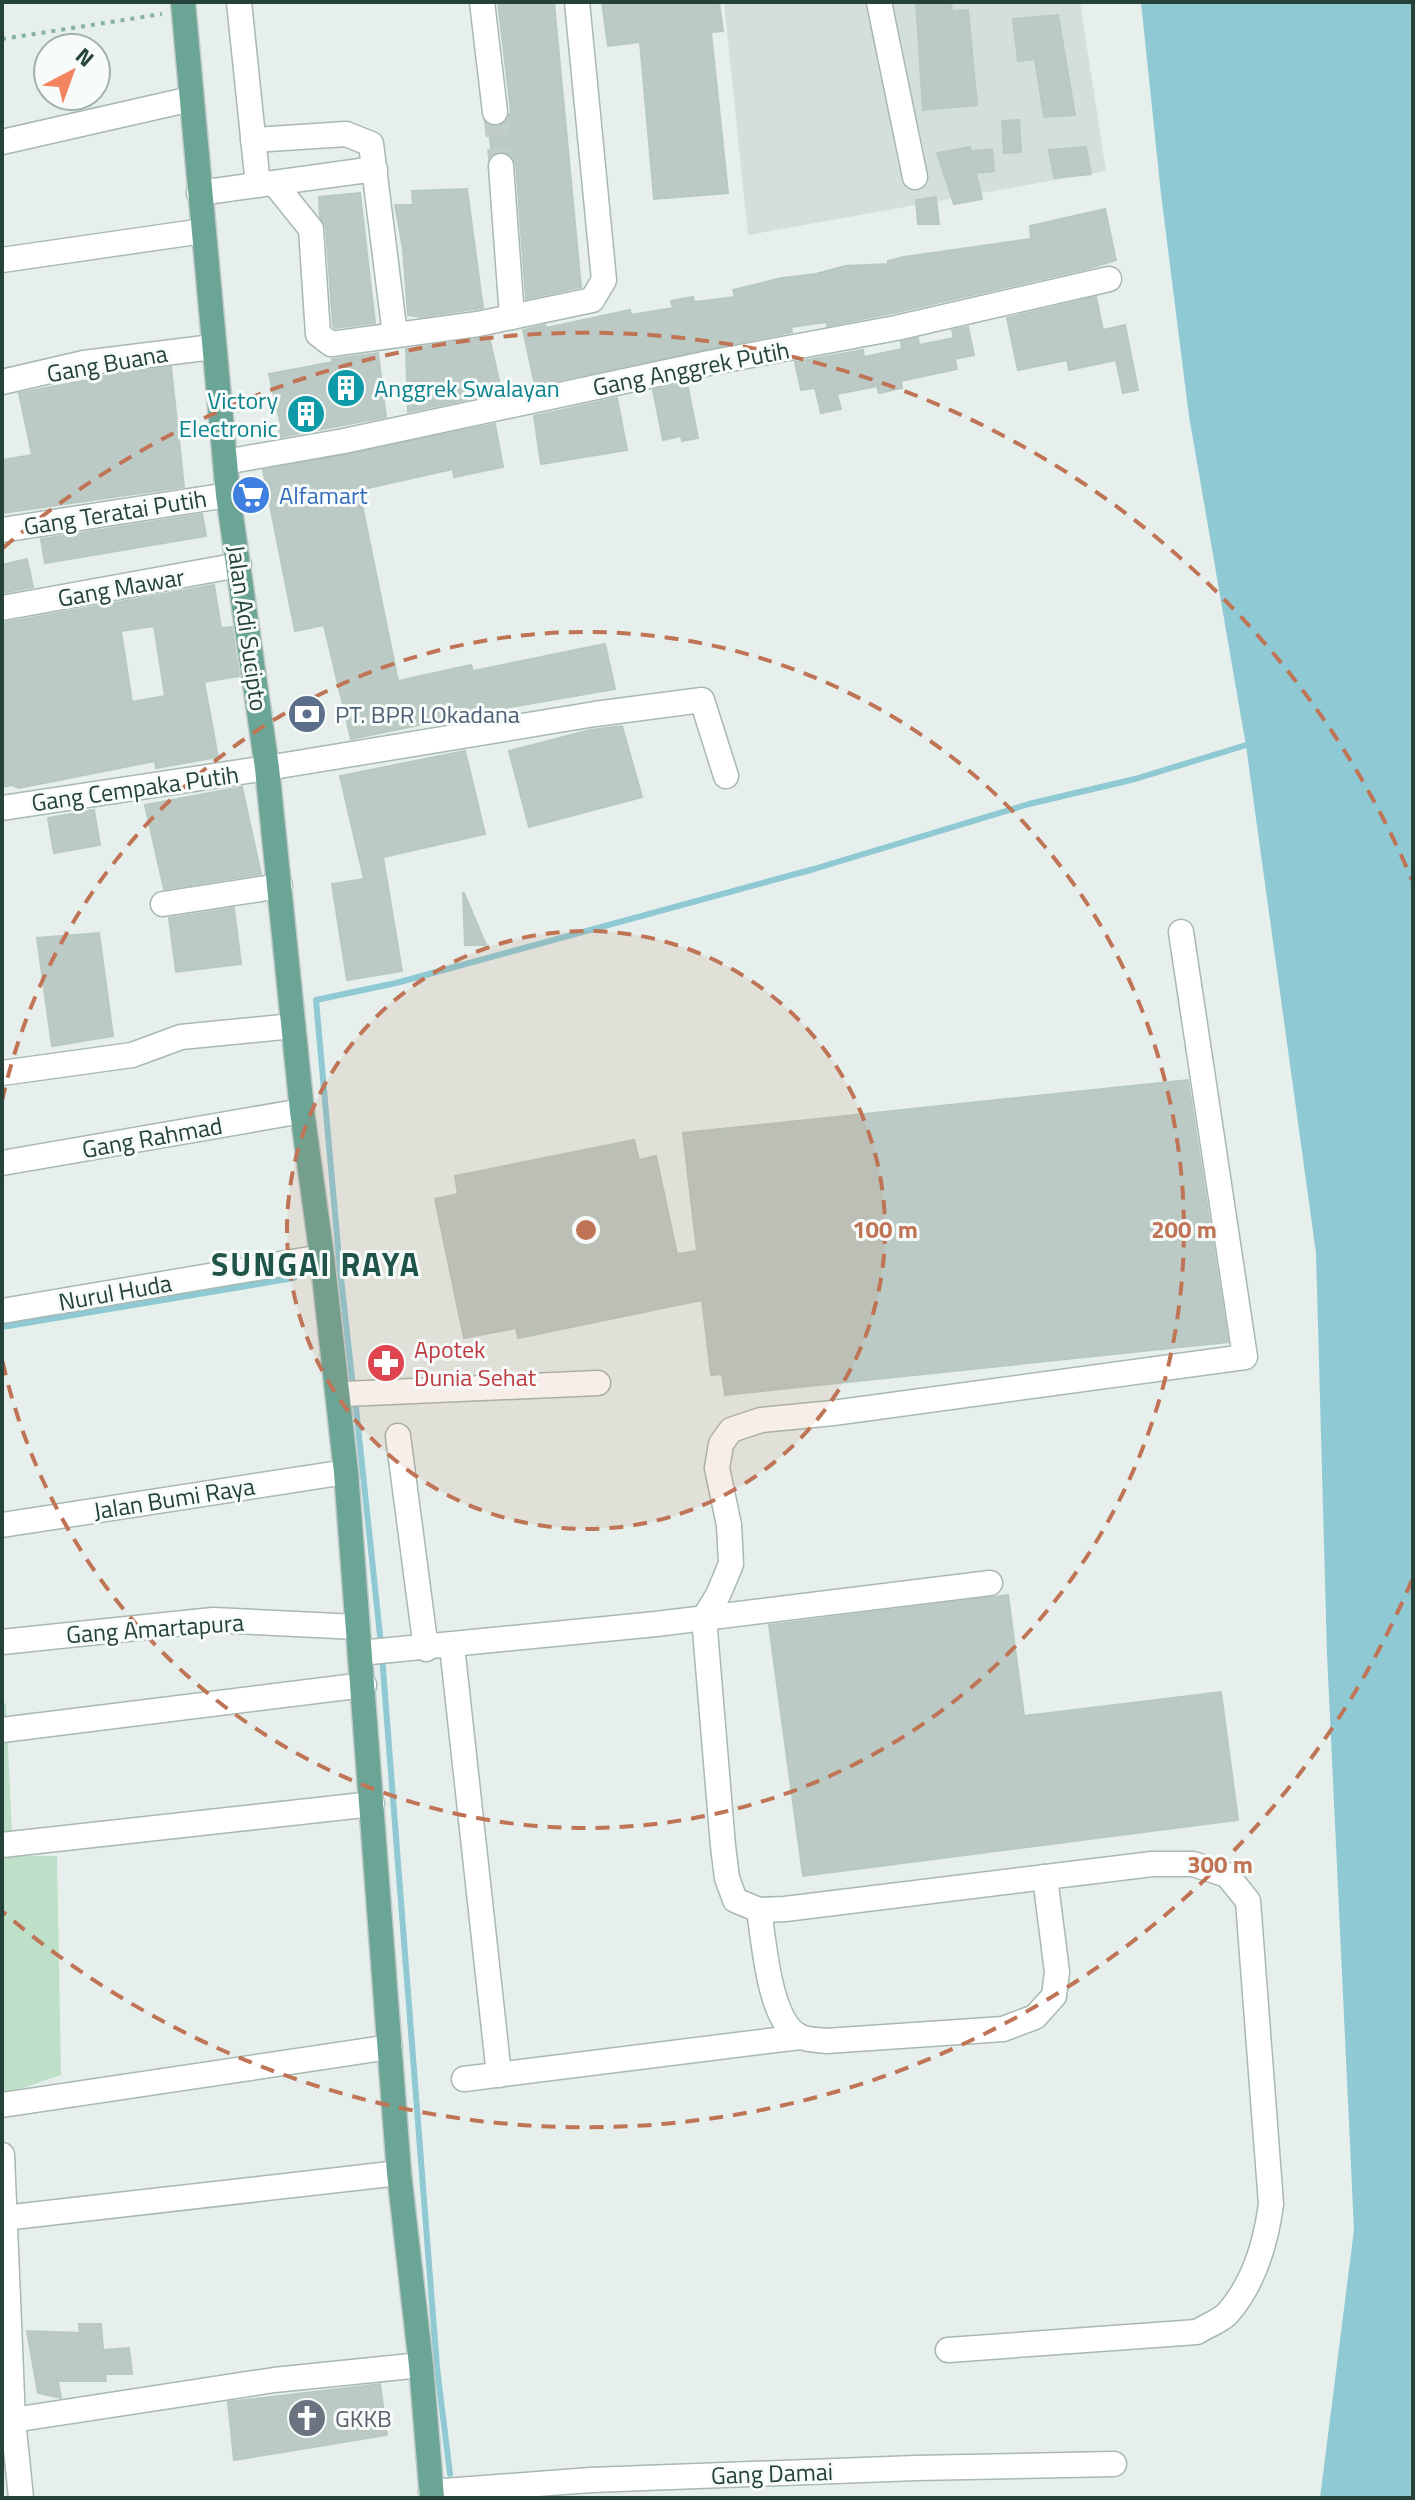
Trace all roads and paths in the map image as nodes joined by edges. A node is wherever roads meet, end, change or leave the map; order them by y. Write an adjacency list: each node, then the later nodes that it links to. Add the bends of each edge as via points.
1 (239, 2): 9 (street)
2 (482, 2): 8 (street)
3 (577, 2): 19 (street, via 604,280 592,300)
4 (879, 2): 13 (street)
5 (184, 6): 6 (path); 7 (main road, Jalan Adi Sucipto)
6 (2, 39)
7 (191, 99): 10 (street); 15 (main road, Jalan Adi Sucipto)
8 (495, 112)
9 (253, 140): 12 (street, via 346,134 371,144); 14 (street)
10 (2, 142)
11 (501, 166): 19 (street)
12 (375, 169): 14 (street); 20 (street)
13 (915, 177)
14 (266, 184): 15 (street); 20 (street, via 311,229 318,334 331,344)
15 (199, 193): 16 (main road, Jalan Adi Sucipto)
16 (203, 231): 17 (street); 21 (main road, Jalan Adi Sucipto)
17 (2, 260)
18 (1109, 279): 23 (street, Gang Anggrek Putih, via 896,328)
19 (512, 317): 20 (street)
20 (395, 335)
21 (213, 347): 22 (street, Gang Buana, via 97,361); 23 (main road, Jalan Adi Sucipto)
22 (2, 382)
23 (225, 462): 24 (main road, Jalan Adi Sucipto)
24 (228, 495): 25 (street, Gang Teratai Putih); 26 (main road, Jalan Adi Sucipto)
25 (2, 530)
26 (239, 565): 27 (street, Gang Mawar); 28 (main road, Jalan Adi Sucipto)
27 (2, 608)
28 (267, 768): 29 (street, Gang Cempaka Putih, via 702,700); 30 (street, Gang Cempaka Putih); 31 (main road, Jalan Adi Sucipto)
29 (726, 776)
30 (2, 808)
31 (280, 886): 32 (street); 34 (main road, Jalan Adi Sucipto)
32 (163, 904)
33 (1181, 932): 46 (street, via 1245,1357 761,1420 731,1430 721,1444 717,1468 731,1564)
34 (293, 1026): 35 (street, via 181,1037 132,1055); 36 (main road, Jalan Adi Sucipto)
35 (2, 1073)
36 (302, 1111): 37 (street, Gang Rahmad); 38 (main road, Jalan Adi Sucipto)
37 (2, 1163)
38 (322, 1257): 39 (street, Nurul Huda); 43 (main road, Jalan Adi Sucipto)
39 (2, 1311)
40 (598, 1383): 41 (street)
41 (345, 1394)
42 (398, 1436): 50 (street)
43 (346, 1472): 44 (street, Jalan Bumi Raya); 47 (main road, Jalan Adi Sucipto)
44 (2, 1525)
45 (990, 1583): 46 (street)
46 (704, 1618): 49 (street); 57 (street, via 727,1878 735,1900)
47 (357, 1627): 48 (street, Gang Amartapura, via 213,1620); 51 (main road, Jalan Adi Sucipto)
48 (2, 1642)
49 (452, 1646): 50 (street); 60 (street)
50 (426, 1649): 51 (street)
51 (374, 1652): 52 (main road, Jalan Adi Sucipto)
52 (364, 1685): 53 (street); 54 (main road, Jalan Adi Sucipto)
53 (2, 1730)
54 (372, 1804): 55 (street); 59 (main road, Jalan Adi Sucipto)
55 (2, 1845)
56 (1045, 1877): 57 (street); 58 (street, via 1057,1972 1054,1996 1035,2017 1003,2029 826,2041); 67 (street, via 1193,1864 1227,1875 1248,1901 1271,2204 1267,2239 1227,2315 1197,2332)
57 (759, 1910): 58 (street, via 772,1989 783,2021)
58 (800, 2037): 60 (street)
59 (390, 2047): 62 (street); 64 (main road, Jalan Adi Sucipto)
60 (499, 2075): 61 (street)
61 (464, 2079)
62 (2, 2105)
63 (2, 2155): 65 (street)
64 (399, 2173): 65 (street); 68 (main road, Jalan Adi Sucipto)
65 (4, 2218): 66 (street)
66 (4, 2271): 69 (street)
67 (948, 2350)
68 (421, 2365): 69 (street, via 274,2380); 72 (main road, Jalan Adi Sucipto)
69 (13, 2420): 71 (street)
70 (1114, 2464): 72 (street, Gang Damai, via 591,2480)
71 (10, 2465): 73 (street)
72 (431, 2495)
73 (21, 2498)

